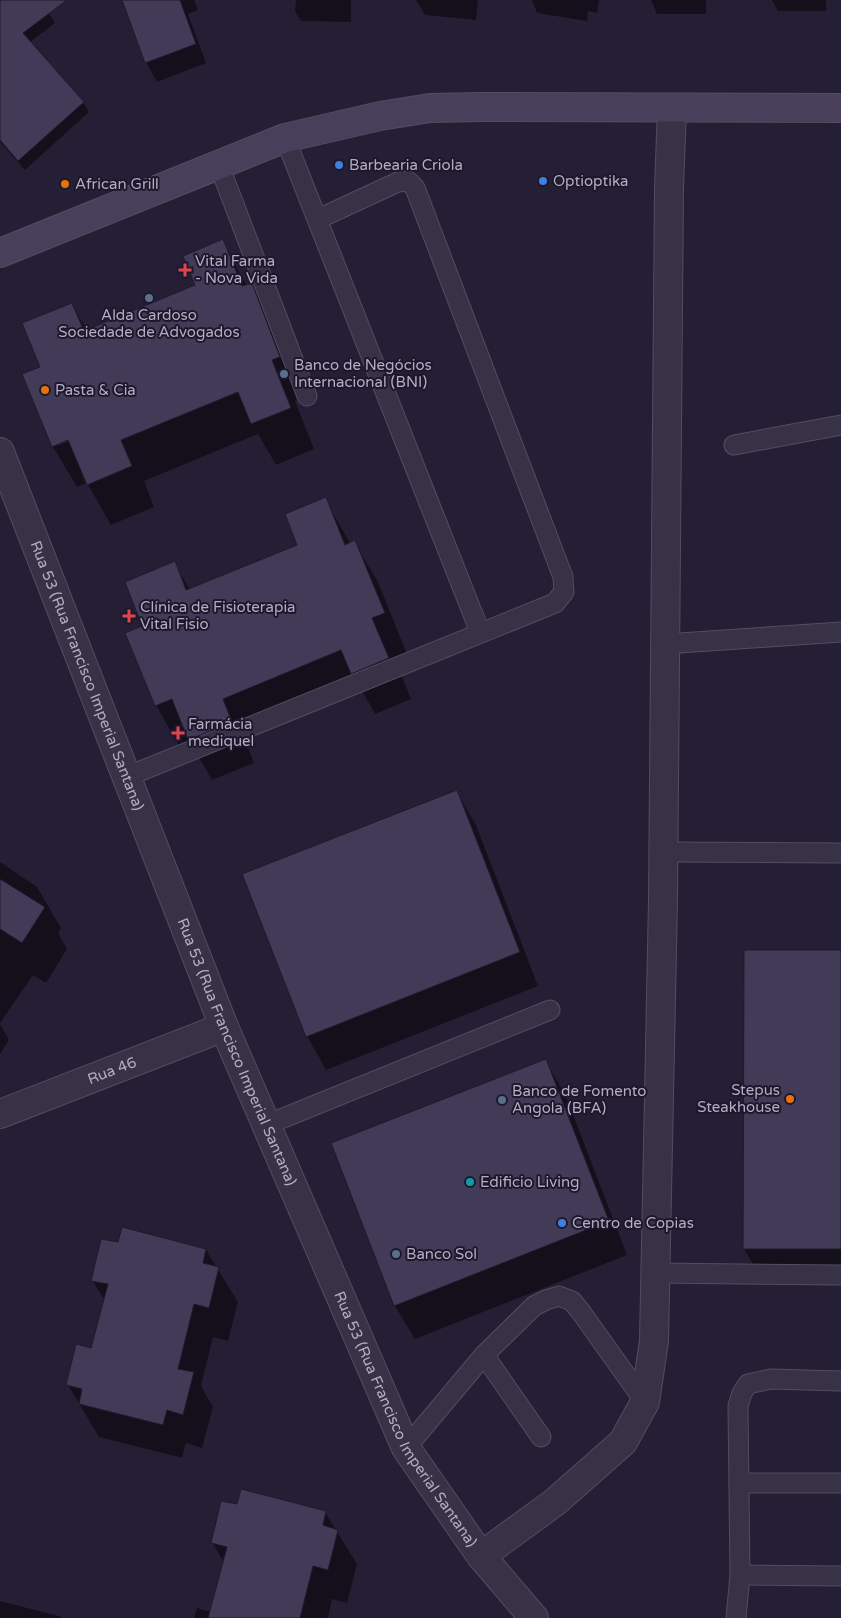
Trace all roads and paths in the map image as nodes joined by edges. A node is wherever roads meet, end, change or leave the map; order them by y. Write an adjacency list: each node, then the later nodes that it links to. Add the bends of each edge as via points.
1 (672, 108): 2 (street); 3 (street, via 430,108); 13 (street)
2 (841, 108)
3 (285, 138): 4 (street); 5 (lane)
4 (219, 165): 6 (street); 7 (lane)
5 (318, 219): 11 (lane); 11 (lane, via 398,182 408,181 415,188 565,585 564,592 555,603)
6 (0, 253)
7 (307, 396)
8 (841, 425): 9 (lane)
9 (734, 445)
10 (0, 452): 14 (street, Rua 53 (Rua Francisco Imperial Santana))
11 (480, 632): 14 (lane)
12 (841, 632): 13 (lane)
13 (665, 644): 15 (street)
14 (126, 777): 18 (street, Rua 53 (Rua Francisco Imperial Santana))
15 (663, 852): 16 (lane); 21 (street)
16 (841, 853)
17 (550, 1010): 20 (lane)
18 (224, 1027): 19 (street, Rua 46); 20 (street, Rua 53 (Rua Francisco Imperial Santana))
19 (0, 1114)
20 (266, 1125): 27 (street, Rua 53 (Rua Francisco Imperial Santana))
21 (657, 1273): 22 (lane); 25 (street, via 654,1341)
22 (841, 1275)
23 (484, 1356): 25 (lane, via 534,1306 560,1296 572,1301 581,1312); 26 (lane); 27 (lane)
24 (841, 1381): 28 (lane, via 771,1379 748,1384 738,1406)
25 (644, 1402): 30 (street, via 623,1442 554,1502)
26 (541, 1437)
27 (406, 1448): 30 (street, Rua 53 (Rua Francisco Imperial Santana))
28 (739, 1483): 29 (lane); 31 (lane)
29 (841, 1483)
30 (481, 1556): 33 (street, Rua 53 (Rua Francisco Imperial Santana))
31 (740, 1575): 32 (lane); 34 (lane)
32 (841, 1576)
33 (534, 1618)
34 (736, 1618)

